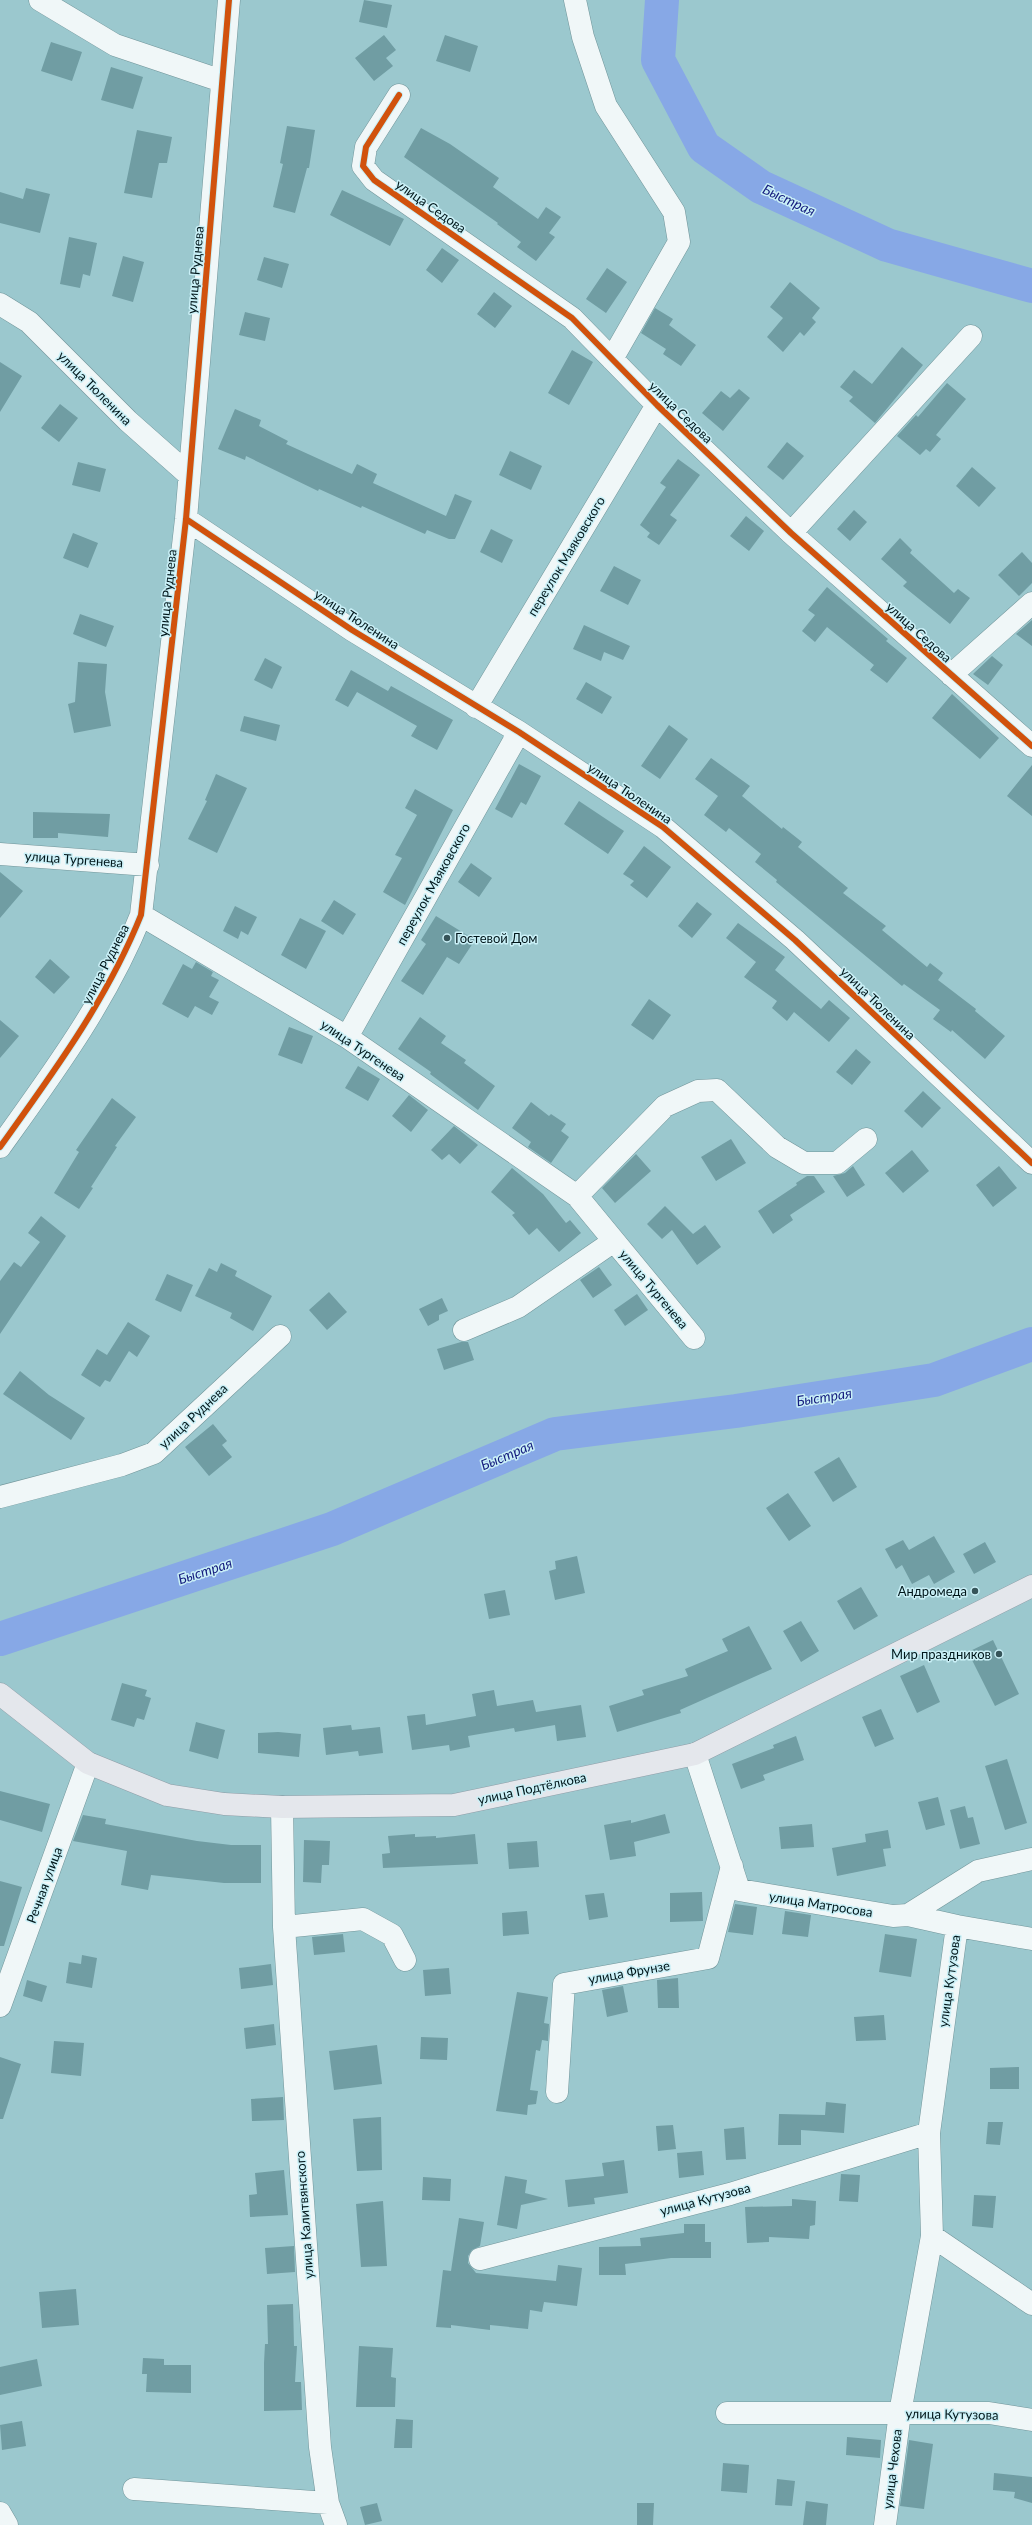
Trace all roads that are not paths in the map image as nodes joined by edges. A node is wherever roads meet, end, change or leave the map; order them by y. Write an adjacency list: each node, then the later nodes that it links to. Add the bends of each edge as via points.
1 (40, 0): 4 (street, via 115,45)
2 (229, 0): 4 (street, улица Руднева)
3 (575, 0): 8 (street, via 583,37 606,106 674,212 679,242)
4 (222, 81): 10 (street, улица Руднева)
5 (398, 95): 8 (street, улица Седова, via 366,147 363,166 374,180 572,318)
6 (0, 304): 10 (street, улица Тюленина, via 29,322 128,421)
7 (971, 336): 12 (street)
8 (612, 359): 9 (street, улица Седова)
9 (657, 405): 12 (street, улица Седова); 15 (street, переулок Маяковского)
10 (189, 475): 11 (street, улица Руднева)
11 (186, 519): 15 (street, улица Тюленина, via 352,630); 19 (street, улица Руднева)
12 (791, 533): 14 (street, улица Седова)
13 (1032, 603): 14 (street, улица Седова)
14 (951, 675): 17 (street, улица Седова)
15 (476, 707): 16 (street, улица Тюленина)
16 (518, 732): 21 (street, переулок Маяковского); 24 (street, улица Тюленина, via 663,827 795,940)
17 (1032, 746)
18 (0, 854): 19 (street, улица Тургенева)
19 (148, 865): 20 (street, улица Руднева)
20 (141, 915): 21 (street, улица Тургенева); 23 (street, улица Руднева, via 130,943 81,1034)
21 (347, 1037): 25 (street, улица Тургенева)
22 (866, 1139): 25 (street, via 836,1163 804,1163 777,1147 717,1090 698,1091 665,1106)
23 (0, 1147)
24 (1031, 1160)
25 (577, 1196): 26 (street, улица Тургенева)
26 (614, 1241): 27 (street, улица Тургенева, via 518,1307); 29 (street, улица Тургенева)
27 (464, 1330)
28 (280, 1336): 30 (street, улица Руднева, via 154,1452 122,1465)
29 (694, 1338)
30 (0, 1497)
31 (1032, 1586): 33 (main road, улица Подтёлкова)
32 (0, 1694): 34 (main road, улица Подтёлкова)
33 (695, 1754): 35 (main road, улица Подтёлкова, via 454,1805); 37 (street, улица Матросова)
34 (88, 1763): 35 (main road, улица Подтёлкова, via 167,1795 224,1804); 43 (street, Речная улица)
35 (282, 1807): 40 (street, улица Калитвянского)
36 (1032, 1859): 38 (street, via 978,1871)
37 (732, 1866): 38 (street, улица Матросова, via 739,1890 894,1916); 44 (street, улица Фрунзе, via 708,1958 564,1984)
38 (908, 1916): 39 (street, улица Кутузова)
39 (957, 1926): 41 (street); 45 (street, улица Кутузова)
40 (284, 1927): 42 (street, via 363,1919 392,1935); 53 (street, улица Калитвянского, via 320,2447)
41 (1032, 1939)
42 (406, 1960)
43 (0, 2006)
44 (557, 2092)
45 (929, 2133): 46 (street, улица Кутузова); 47 (street, улица Кутузова, via 730,2194)
46 (932, 2236): 48 (street); 50 (street, улица Чехова)
47 (480, 2259)
48 (1032, 2304)
49 (727, 2413): 50 (street, улица Кутузова)
50 (900, 2413): 51 (street, улица Кутузова, via 989,2413); 57 (street, улица Чехова)
51 (1032, 2420)
52 (134, 2489): 53 (street)
53 (328, 2503): 56 (street, улица Калитвянского)
54 (0, 2513): 55 (street)
55 (7, 2525)
56 (336, 2525)
57 (885, 2525)

